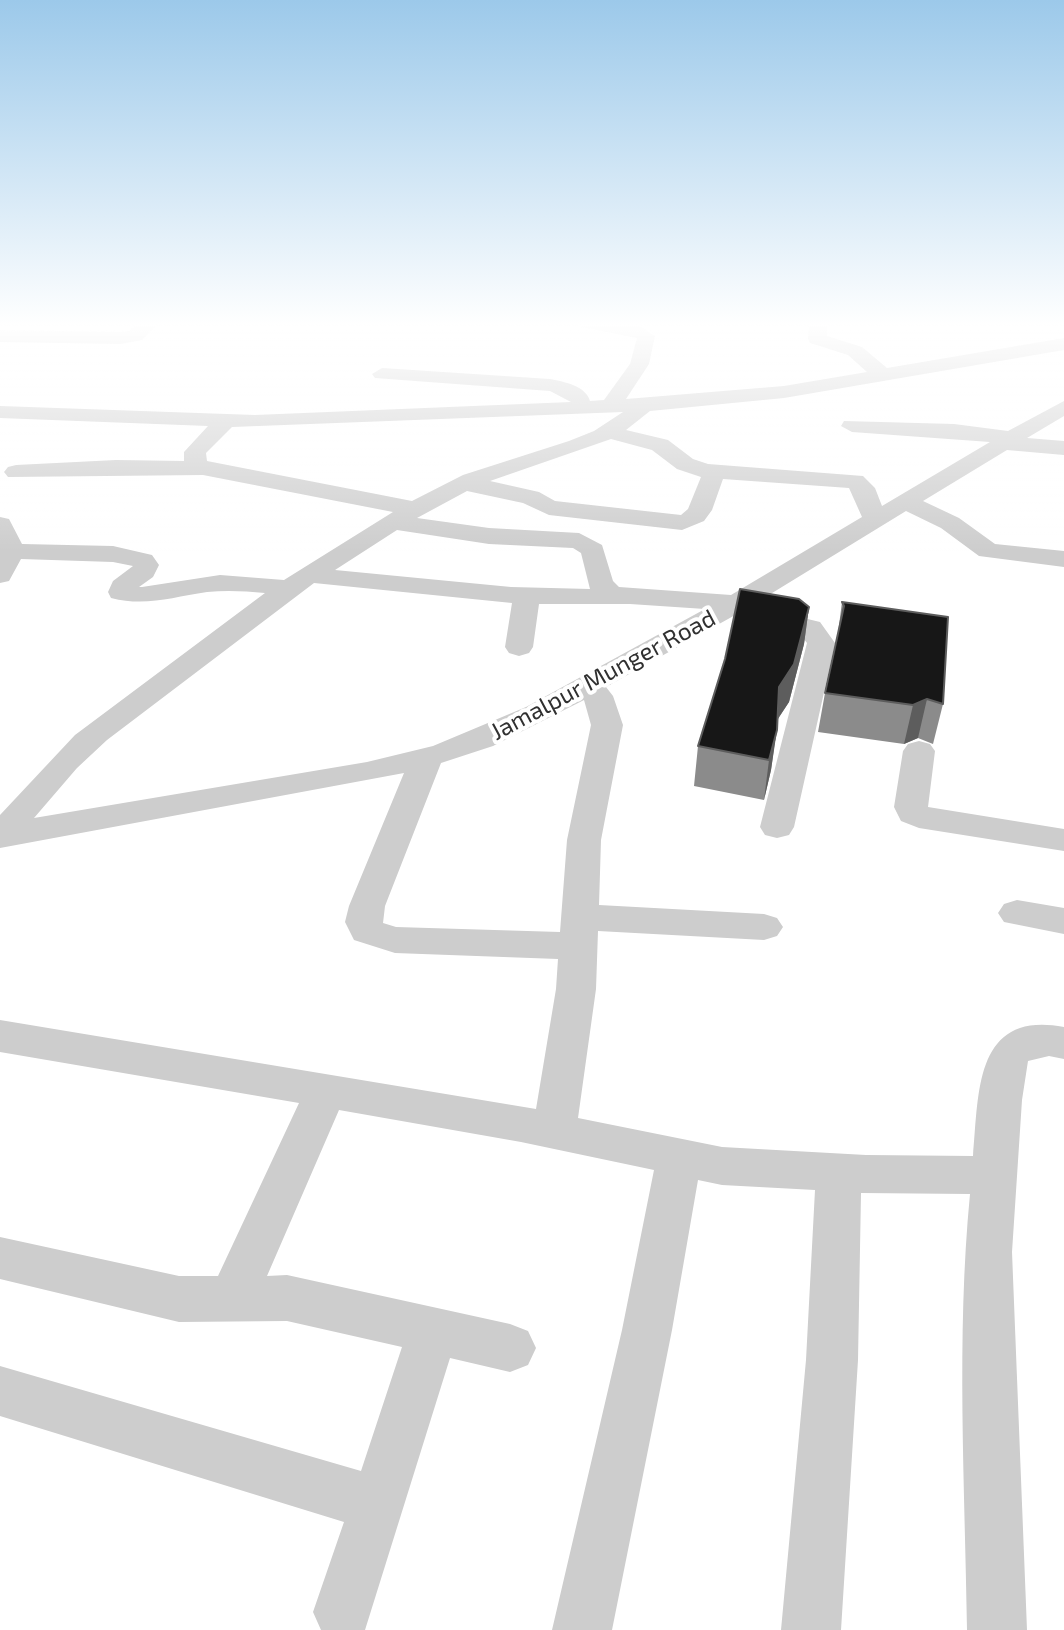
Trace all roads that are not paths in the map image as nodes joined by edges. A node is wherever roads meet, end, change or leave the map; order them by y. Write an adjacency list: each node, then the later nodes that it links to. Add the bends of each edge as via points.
1 (579, 399): 4 (street)
2 (619, 399): 7 (street)
3 (730, 399): 7 (street, via 644,405 632,418)
4 (585, 407): 7 (street); 8 (street)
5 (1064, 407): 10 (street, Jamalpur Munger Road)
6 (0, 412): 8 (street)
7 (609, 419): 13 (street, via 692,467); 15 (street)
8 (226, 420): 12 (street, via 195,452 196,464)
9 (852, 426): 10 (street, via 954,431)
10 (1004, 440): 11 (street); 16 (street, Jamalpur Munger Road)
11 (1064, 448)
12 (203, 468): 14 (street, via 116,467); 17 (street)
13 (715, 472): 15 (street, via 698,516 682,523 549,508 531,497); 18 (street, via 849,479 863,488)
14 (6, 476)
15 (464, 483): 17 (street)
16 (906, 502): 18 (street, Jamalpur Munger Road); 21 (street, via 950,523 988,551)
17 (405, 516): 22 (street); 24 (street, via 489,536 579,541 593,550 602,590)
18 (876, 521): 25 (street, Jamalpur Munger Road)
19 (0, 524): 20 (street)
20 (4, 559): 22 (street, via 113,554 143,560 144,571 122,587 126,594)
21 (1064, 559)
22 (298, 582): 23 (street); 31 (street, via 75,752)
23 (527, 596): 24 (street); 26 (street)
24 (629, 598): 25 (street)
25 (731, 606): 27 (street, Jamalpur Munger Road); 30 (street, via 796,622 810,628 821,643)
26 (519, 647)
27 (588, 686): 29 (street, Jamalpur Munger Road, via 482,739); 36 (street, via 598,696 607,725 584,840)
28 (919, 751): 32 (street, via 911,807 919,817)
29 (427, 757): 31 (street, Jamalpur Munger Road); 36 (street, via 367,906 367,931 395,940)
30 (777, 827)
31 (1, 836)
32 (1064, 840)
33 (1017, 913): 34 (street)
34 (1064, 921)
35 (764, 927): 36 (street)
36 (578, 931): 40 (street, via 571,1030)
37 (0, 1036): 39 (street)
38 (1064, 1043): 43 (street, via 1025,1043 1012,1051 1000,1100)
39 (326, 1091): 40 (street); 45 (street)
40 (554, 1131): 41 (street)
41 (679, 1159): 42 (street); 51 (street)
42 (839, 1173): 43 (street); 52 (street, via 832,1360)
43 (994, 1175): 53 (street, via 988,1346)
44 (0, 1258): 45 (street, via 179,1299)
45 (232, 1299): 46 (street, via 287,1298)
46 (433, 1331): 47 (street); 49 (street)
47 (510, 1348)
48 (0, 1391): 49 (street)
49 (378, 1504): 50 (street)
50 (343, 1612)
51 (582, 1630)
52 (811, 1630)
53 (997, 1630)

